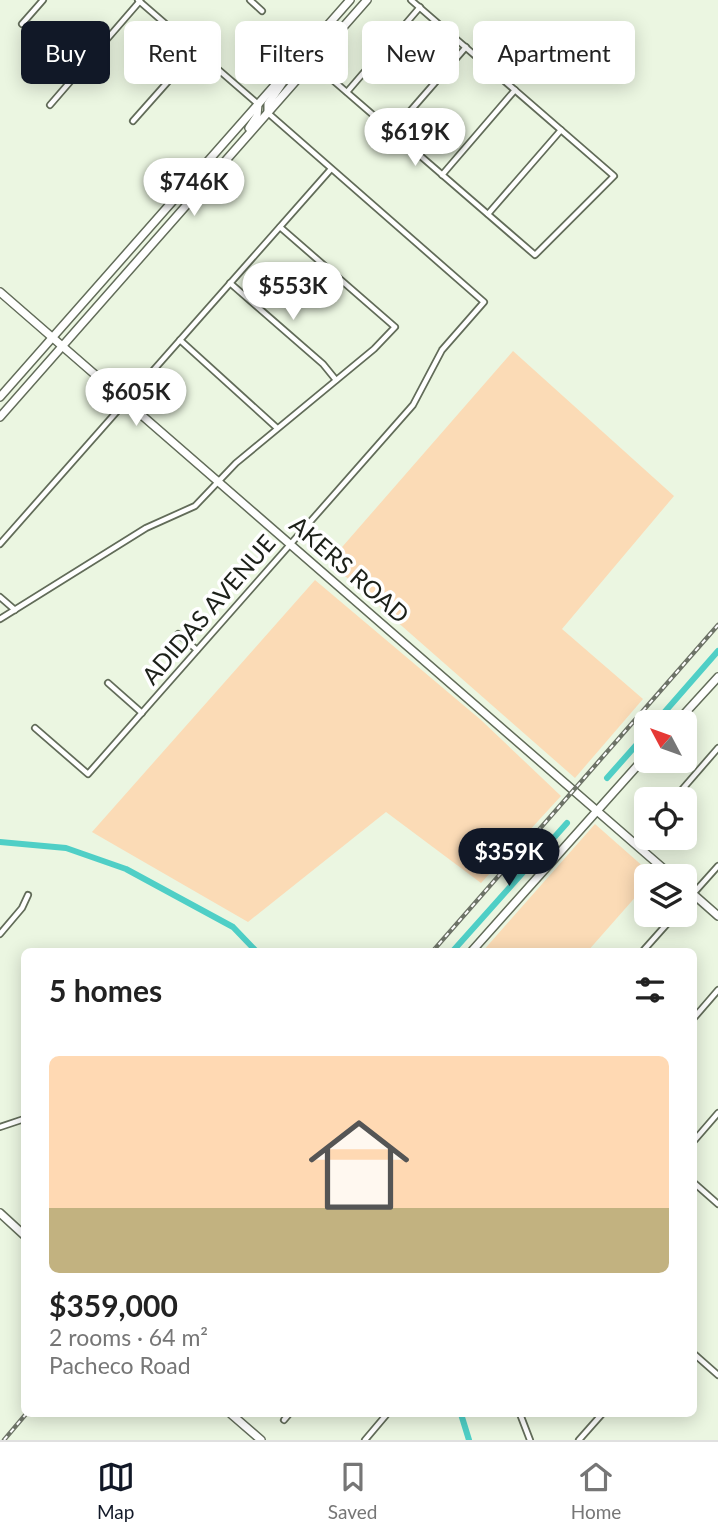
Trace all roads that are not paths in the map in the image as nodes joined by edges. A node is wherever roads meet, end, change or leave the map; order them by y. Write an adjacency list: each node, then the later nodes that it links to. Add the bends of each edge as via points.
1 (43, 0): 10 (street)
2 (140, 0): 11 (street); 25 (street)
3 (250, 0): 8 (street)
4 (350, 0): 9 (main road)
5 (367, 0): 14 (main road)
6 (411, 0): 7 (street)
7 (420, 7): 15 (street); 23 (street)
8 (262, 11)
9 (335, 17): 12 (main road); 13 (main road)
10 (25, 21)
11 (163, 21)
12 (331, 21)
13 (333, 21)
14 (348, 21)
15 (466, 47): 22 (street); 29 (street)
16 (221, 72): 24 (street)
17 (165, 84): 27 (street)
18 (276, 84): 24 (main road)
19 (281, 84): 26 (main road, via 268,104)
20 (293, 84): 26 (main road)
21 (338, 84): 23 (street)
22 (515, 90): 28 (street); 32 (street)
23 (347, 92): 29 (street)
24 (258, 104): 30 (main road, via 257,116); 37 (main road)
25 (50, 105)
26 (268, 113): 30 (main road); 31 (street)
27 (133, 121)
28 (561, 130): 33 (street); 33 (street, via 614,176 535,255)
29 (392, 132): 32 (street)
30 (231, 155): 39 (main road)
31 (331, 169): 34 (street); 47 (street, ADIDAS AVENUE, via 484,302 442,351 413,405)
32 (442, 175): 33 (street)
33 (488, 214)
34 (280, 227): 35 (street); 40 (street, via 395,327)
35 (230, 283): 38 (street); 40 (street)
36 (0, 292): 37 (main road, AKERS ROAD)
37 (53, 337): 39 (main road, AKERS ROAD); 41 (main road)
38 (180, 340): 42 (street); 44 (street)
39 (62, 346): 42 (main road, AKERS ROAD); 43 (main road)
40 (336, 380): 44 (street)
41 (0, 397)
42 (126, 401): 45 (main road, AKERS ROAD); 46 (street)
43 (0, 417)
44 (278, 428): 45 (street)
45 (219, 482): 47 (main road, AKERS ROAD); 49 (street, via 186,512 146,528)
46 (0, 544)
47 (290, 544): 52 (street, ADIDAS AVENUE); 61 (main road, AKERS ROAD)
48 (0, 597): 49 (street)
49 (15, 610): 50 (street)
50 (0, 619)
51 (178, 634): 52 (street)
52 (197, 650): 56 (street, ADIDAS AVENUE)
53 (718, 677): 55 (main road)
54 (108, 682): 56 (street)
55 (688, 710)
56 (142, 713): 57 (street, ADIDAS AVENUE, via 88,774)
57 (35, 728)
58 (718, 748): 60 (street)
59 (634, 769): 61 (main road)
60 (684, 787)
61 (596, 810): 62 (main road, AKERS ROAD); 72 (main road)
62 (634, 842)
63 (643, 850): 64 (main road, AKERS ROAD)
64 (658, 864)
65 (718, 866): 66 (street)
66 (697, 890)
67 (28, 895): 71 (street)
68 (697, 898): 69 (main road)
69 (718, 916)
70 (664, 927): 73 (street)
71 (0, 934)
72 (475, 948)
73 (646, 948)
74 (718, 990): 75 (street)
75 (697, 1014)
76 (718, 1113): 79 (street)
77 (21, 1120): 78 (street)
78 (0, 1127)
79 (697, 1137)
80 (697, 1185): 81 (street)
81 (718, 1203)
82 (0, 1213): 83 (main road)
83 (21, 1232)
84 (697, 1357): 85 (street)
85 (718, 1375)
86 (234, 1417): 92 (main road)
87 (286, 1417): 91 (street)
88 (384, 1417): 93 (street)
89 (521, 1417): 94 (street)
90 (599, 1417): 95 (street)
91 (284, 1420)
92 (261, 1440)
93 (365, 1440)
94 (530, 1440)
95 (579, 1440)

